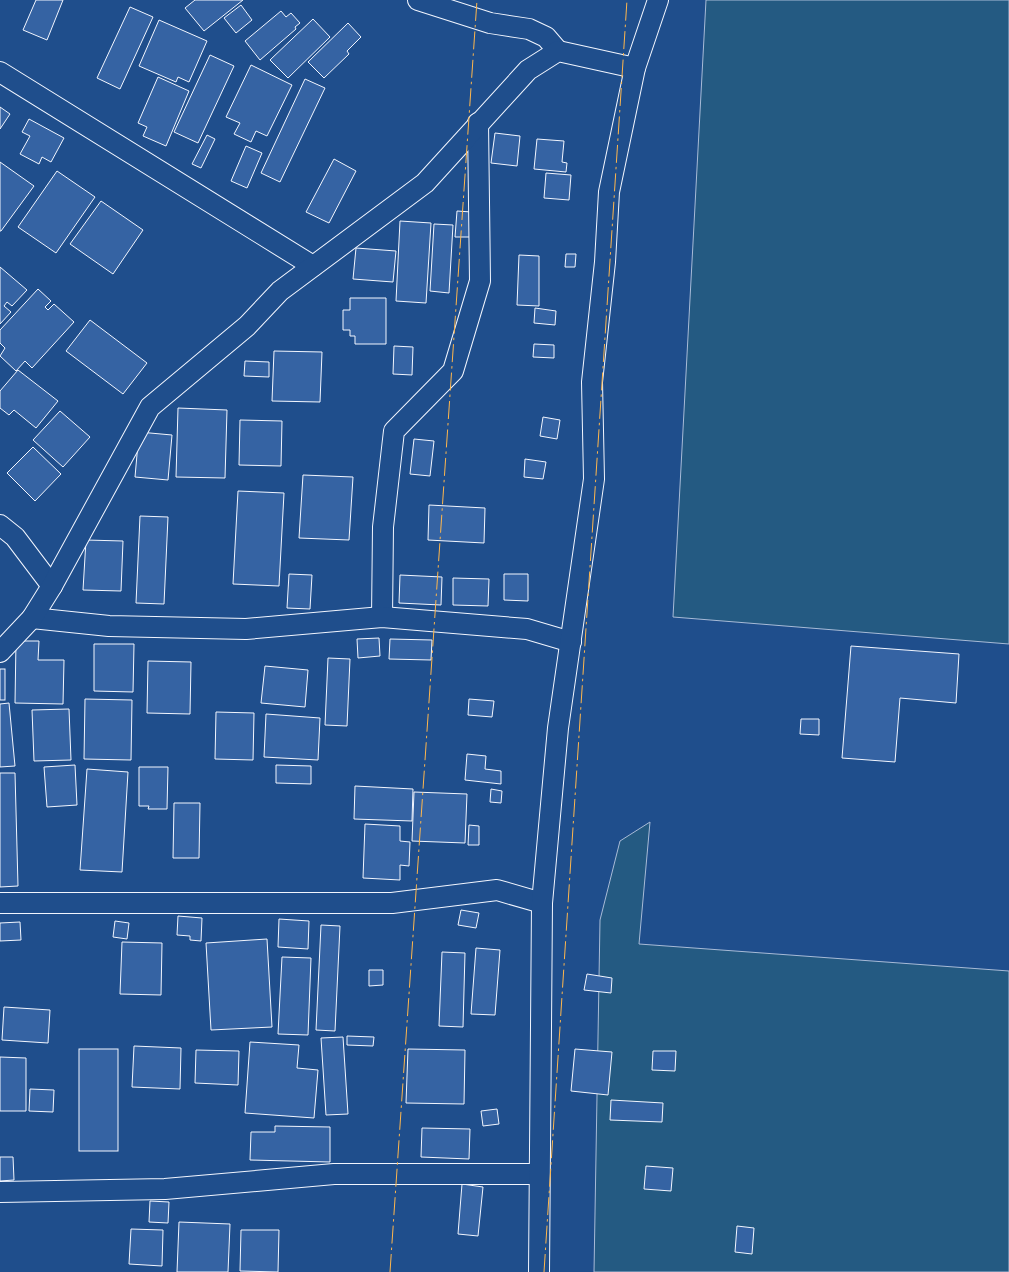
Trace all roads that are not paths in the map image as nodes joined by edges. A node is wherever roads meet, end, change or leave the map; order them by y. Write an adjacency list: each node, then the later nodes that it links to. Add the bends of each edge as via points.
1 (418, 0): 3 (street, via 490,22 529,29 546,37)
2 (658, 0): 4 (street)
3 (558, 51): 4 (street); 6 (street, via 528,70)
4 (635, 68): 12 (street, via 609,192 592,382 594,478)
5 (0, 72): 7 (street)
6 (478, 123): 7 (street, via 425,183); 10 (street, via 480,281 453,371 394,431 383,527)
7 (313, 266): 9 (street, via 280,291 247,326 150,406)
8 (0, 524): 9 (street, via 15,537)
9 (52, 586): 11 (street)
10 (382, 617): 11 (street, via 246,629 110,626); 12 (street, via 527,629)
11 (32, 618): 13 (street)
12 (571, 642): 15 (street, via 558,728)
13 (0, 652)
14 (0, 903): 15 (street, via 392,903 497,890)
15 (542, 903): 16 (street)
16 (539, 1174): 17 (street, via 334,1174 165,1190); 18 (street)
17 (0, 1192)
18 (539, 1272)

